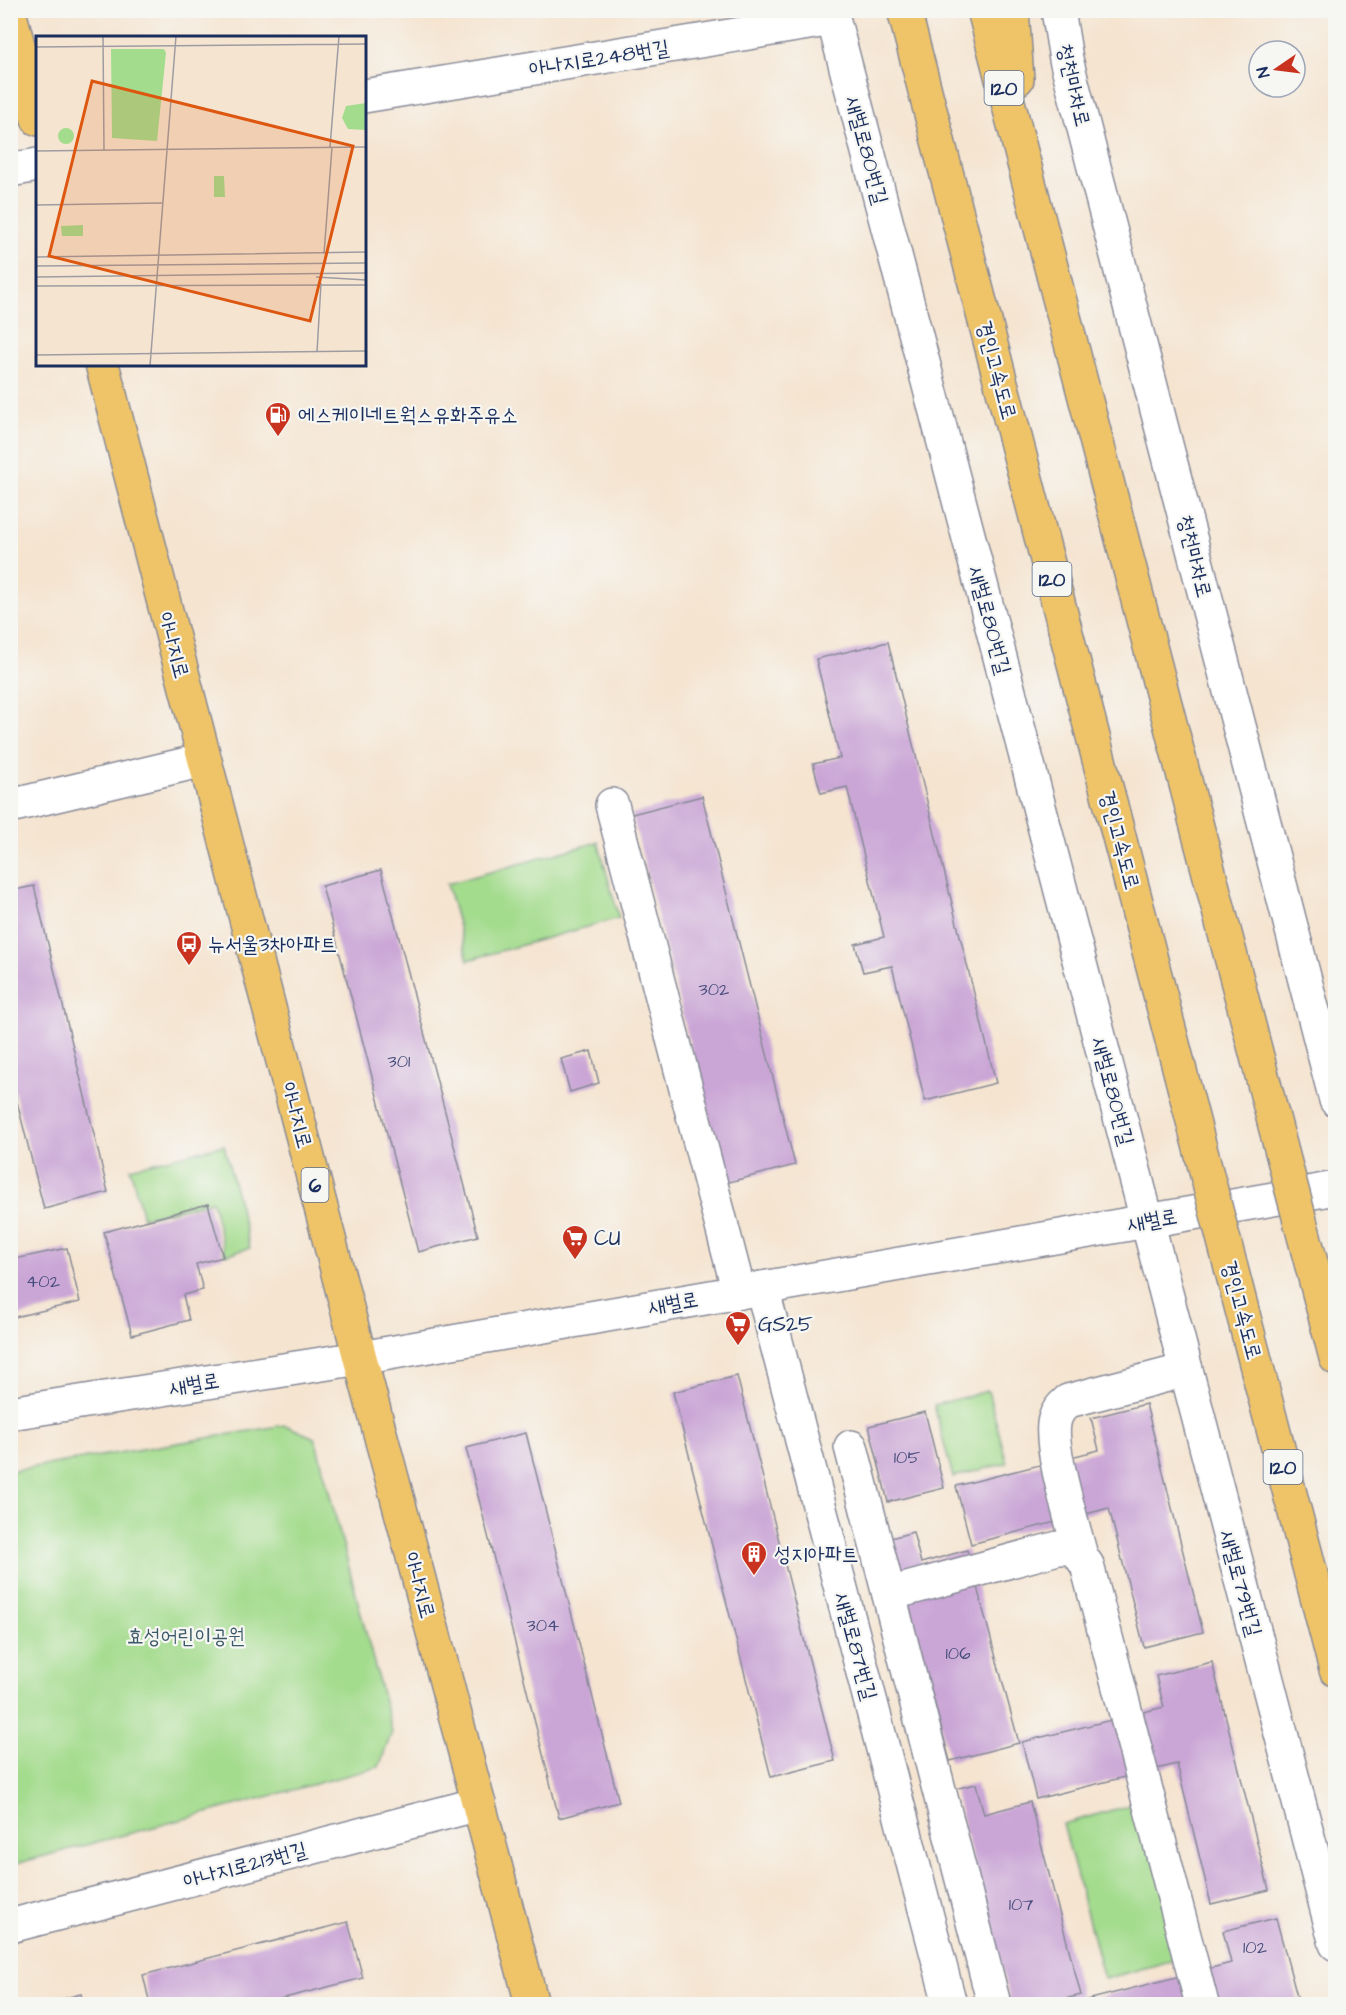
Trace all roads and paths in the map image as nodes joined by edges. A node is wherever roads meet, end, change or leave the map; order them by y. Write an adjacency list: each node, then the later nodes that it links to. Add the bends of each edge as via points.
1 (904, 10): 27 (main road, 경인고속도로 / 120, bridge)
2 (984, 10): 10 (main road, 120)
3 (1012, 10): 10 (main road)
4 (1058, 10): 16 (street, 청천마차로, via 1066,59)
5 (10, 15): 8 (main road)
6 (832, 15): 7 (street, 아나지로248번길); 18 (street, 새벌로80번길)
7 (366, 96)
8 (36, 112)
9 (36, 165): 11 (street)
10 (1024, 165): 21 (main road, 120, bridge)
11 (10, 170)
12 (103, 366): 13 (main road, 아나지로 / 6)
13 (204, 760): 15 (street); 20 (main road, 아나지로 / 6)
14 (612, 805): 19 (street, 새벌로87번길)
15 (10, 806)
16 (1335, 1100)
17 (1335, 1188): 18 (street, 새벌로)
18 (1147, 1221): 19 (street, 새벌로); 22 (street, 새벌로79번길)
19 (750, 1290): 20 (street, 새벌로); 32 (street, 새벌로87번길)
20 (360, 1358): 23 (street, 새벌로); 28 (main road, 아나지로 / 6)
21 (1335, 1358)
22 (1186, 1370): 25 (street, via 1068,1401 1061,1407 1055,1418 1054,1444); 30 (street, 새벌로79번길)
23 (10, 1413)
24 (851, 1447): 26 (street)
25 (1081, 1556): 26 (street, via 1074,1548 1058,1548); 34 (street, via 1087,1565)
26 (889, 1594): 33 (street)
27 (1335, 1670)
28 (479, 1804): 29 (street, 아나지로213번길); 31 (main road, 아나지로 / 6)
29 (10, 1926)
30 (1335, 1944)
31 (532, 2004)
32 (950, 2004)
33 (994, 2004)
34 (1202, 2004)

